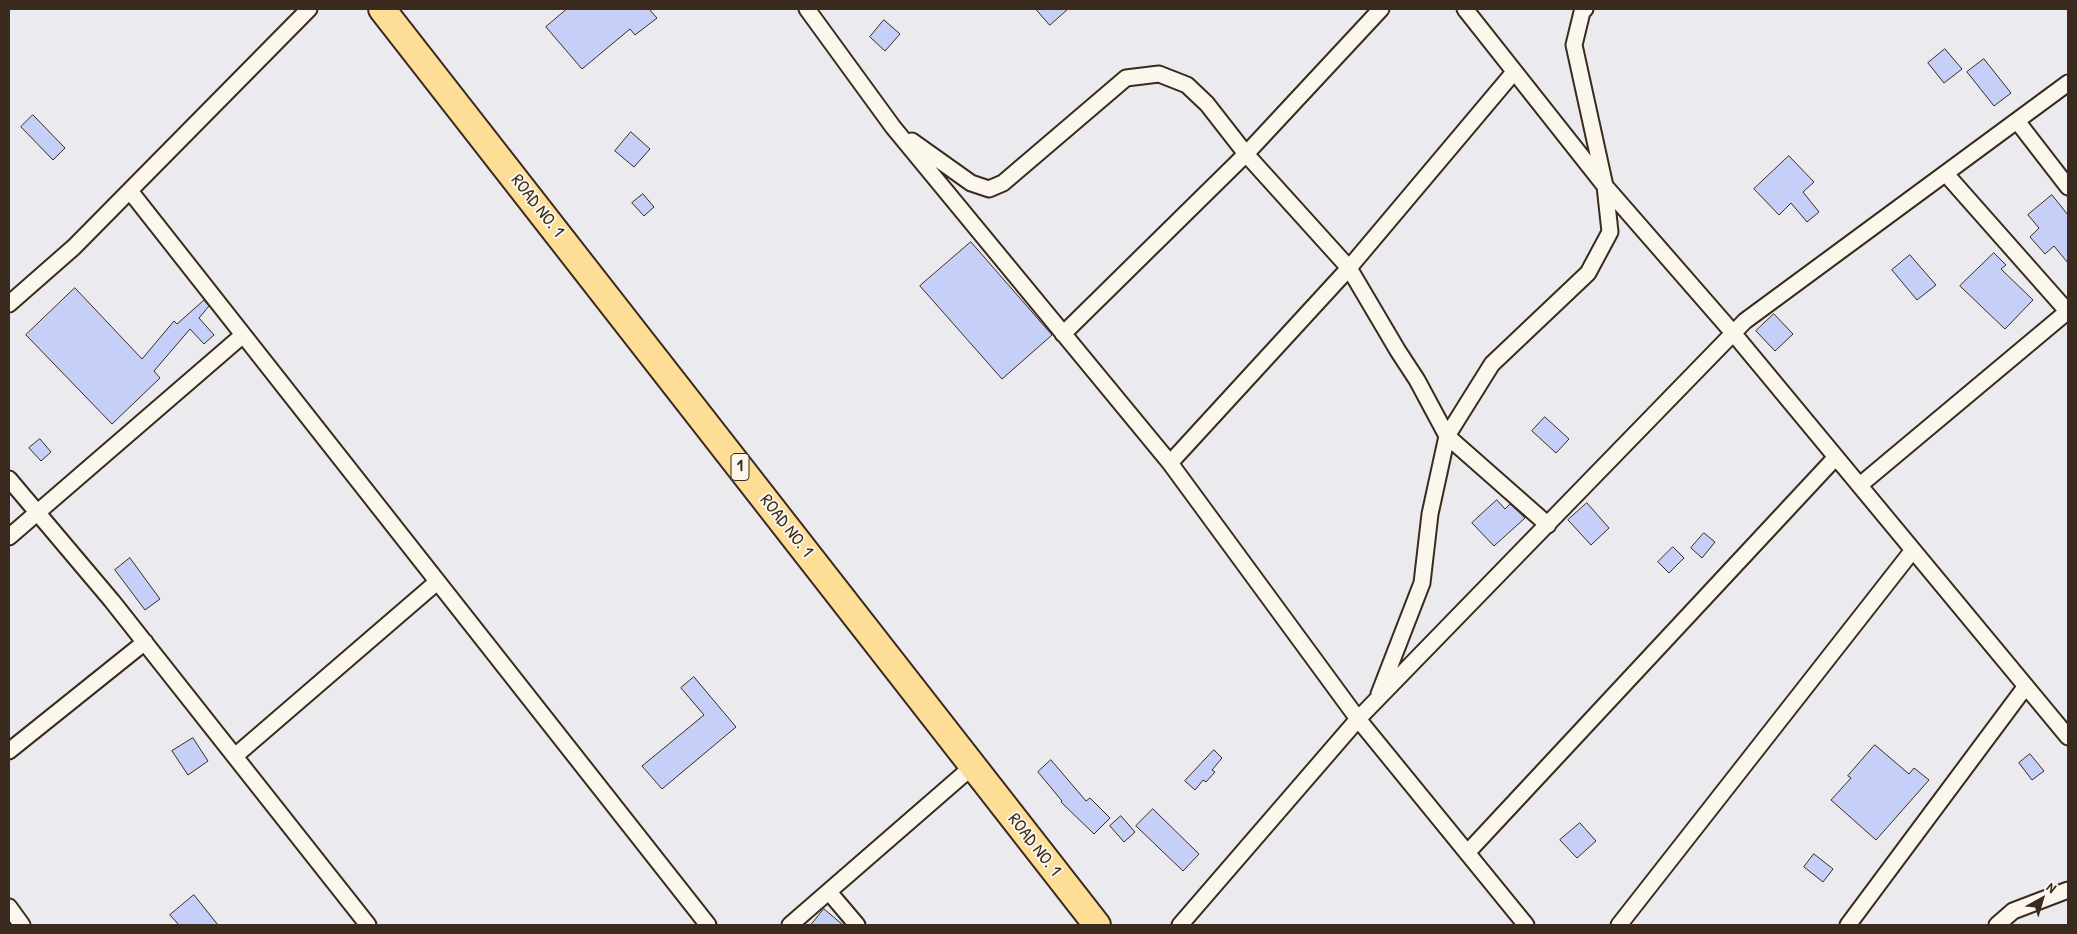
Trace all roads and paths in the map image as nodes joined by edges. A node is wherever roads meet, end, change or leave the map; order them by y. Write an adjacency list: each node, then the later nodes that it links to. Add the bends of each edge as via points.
1 (309, 9): 15 (street)
2 (382, 9): 39 (highway, ROAD NO. 1 / 1)
3 (807, 9): 10 (street)
4 (1381, 9): 11 (street)
5 (1465, 9): 7 (street)
6 (1585, 9): 13 (street, via 1574,45)
7 (1514, 72): 13 (street); 16 (street)
8 (2068, 84): 9 (street)
9 (2017, 122): 12 (street); 14 (street)
10 (893, 127): 11 (street, via 971,183 989,189 1003,183 1126,78 1160,74 1188,85 1208,104); 19 (street)
11 (1246, 154): 16 (street); 19 (street)
12 (1946, 174): 18 (street); 20 (street, via 1745,321)
13 (1605, 186): 20 (street); 22 (street, via 1610,232 1588,273 1492,364)
14 (2068, 187)
15 (130, 191): 17 (street, via 74,247); 21 (street)
16 (1349, 268): 22 (street, via 1418,380); 24 (street)
17 (9, 304)
18 (2068, 311): 26 (street)
19 (1064, 334): 24 (street)
20 (1734, 334): 23 (street); 28 (street)
21 (243, 335): 27 (street); 31 (street)
22 (1447, 436): 28 (street); 34 (street, via 1430,514 1422,583)
23 (1836, 456): 26 (street); 40 (street)
24 (1170, 463): 35 (street)
25 (9, 480): 27 (street)
26 (1860, 485): 30 (street)
27 (38, 514): 29 (street); 32 (street)
28 (1548, 525): 34 (street)
29 (9, 537)
30 (1913, 550): 33 (street); 52 (street)
31 (437, 582): 38 (street); 46 (street)
32 (145, 642): 37 (street); 38 (street)
33 (2026, 686): 36 (street); 53 (street)
34 (1377, 700): 35 (street)
35 (1358, 719): 40 (street); 50 (street)
36 (2068, 737)
37 (9, 751)
38 (235, 756): 45 (street)
39 (973, 766): 42 (street); 49 (highway, ROAD NO. 1 / 1)
40 (1467, 853): 51 (street)
41 (2068, 890): 54 (street, via 2013,911)
42 (829, 892): 47 (street); 48 (street)
43 (9, 907): 44 (street)
44 (22, 925)
45 (368, 925)
46 (708, 925)
47 (790, 925)
48 (857, 925)
49 (1097, 925)
50 (1180, 925)
51 (1526, 925)
52 (1619, 925)
53 (1848, 925)
54 (1997, 925)

